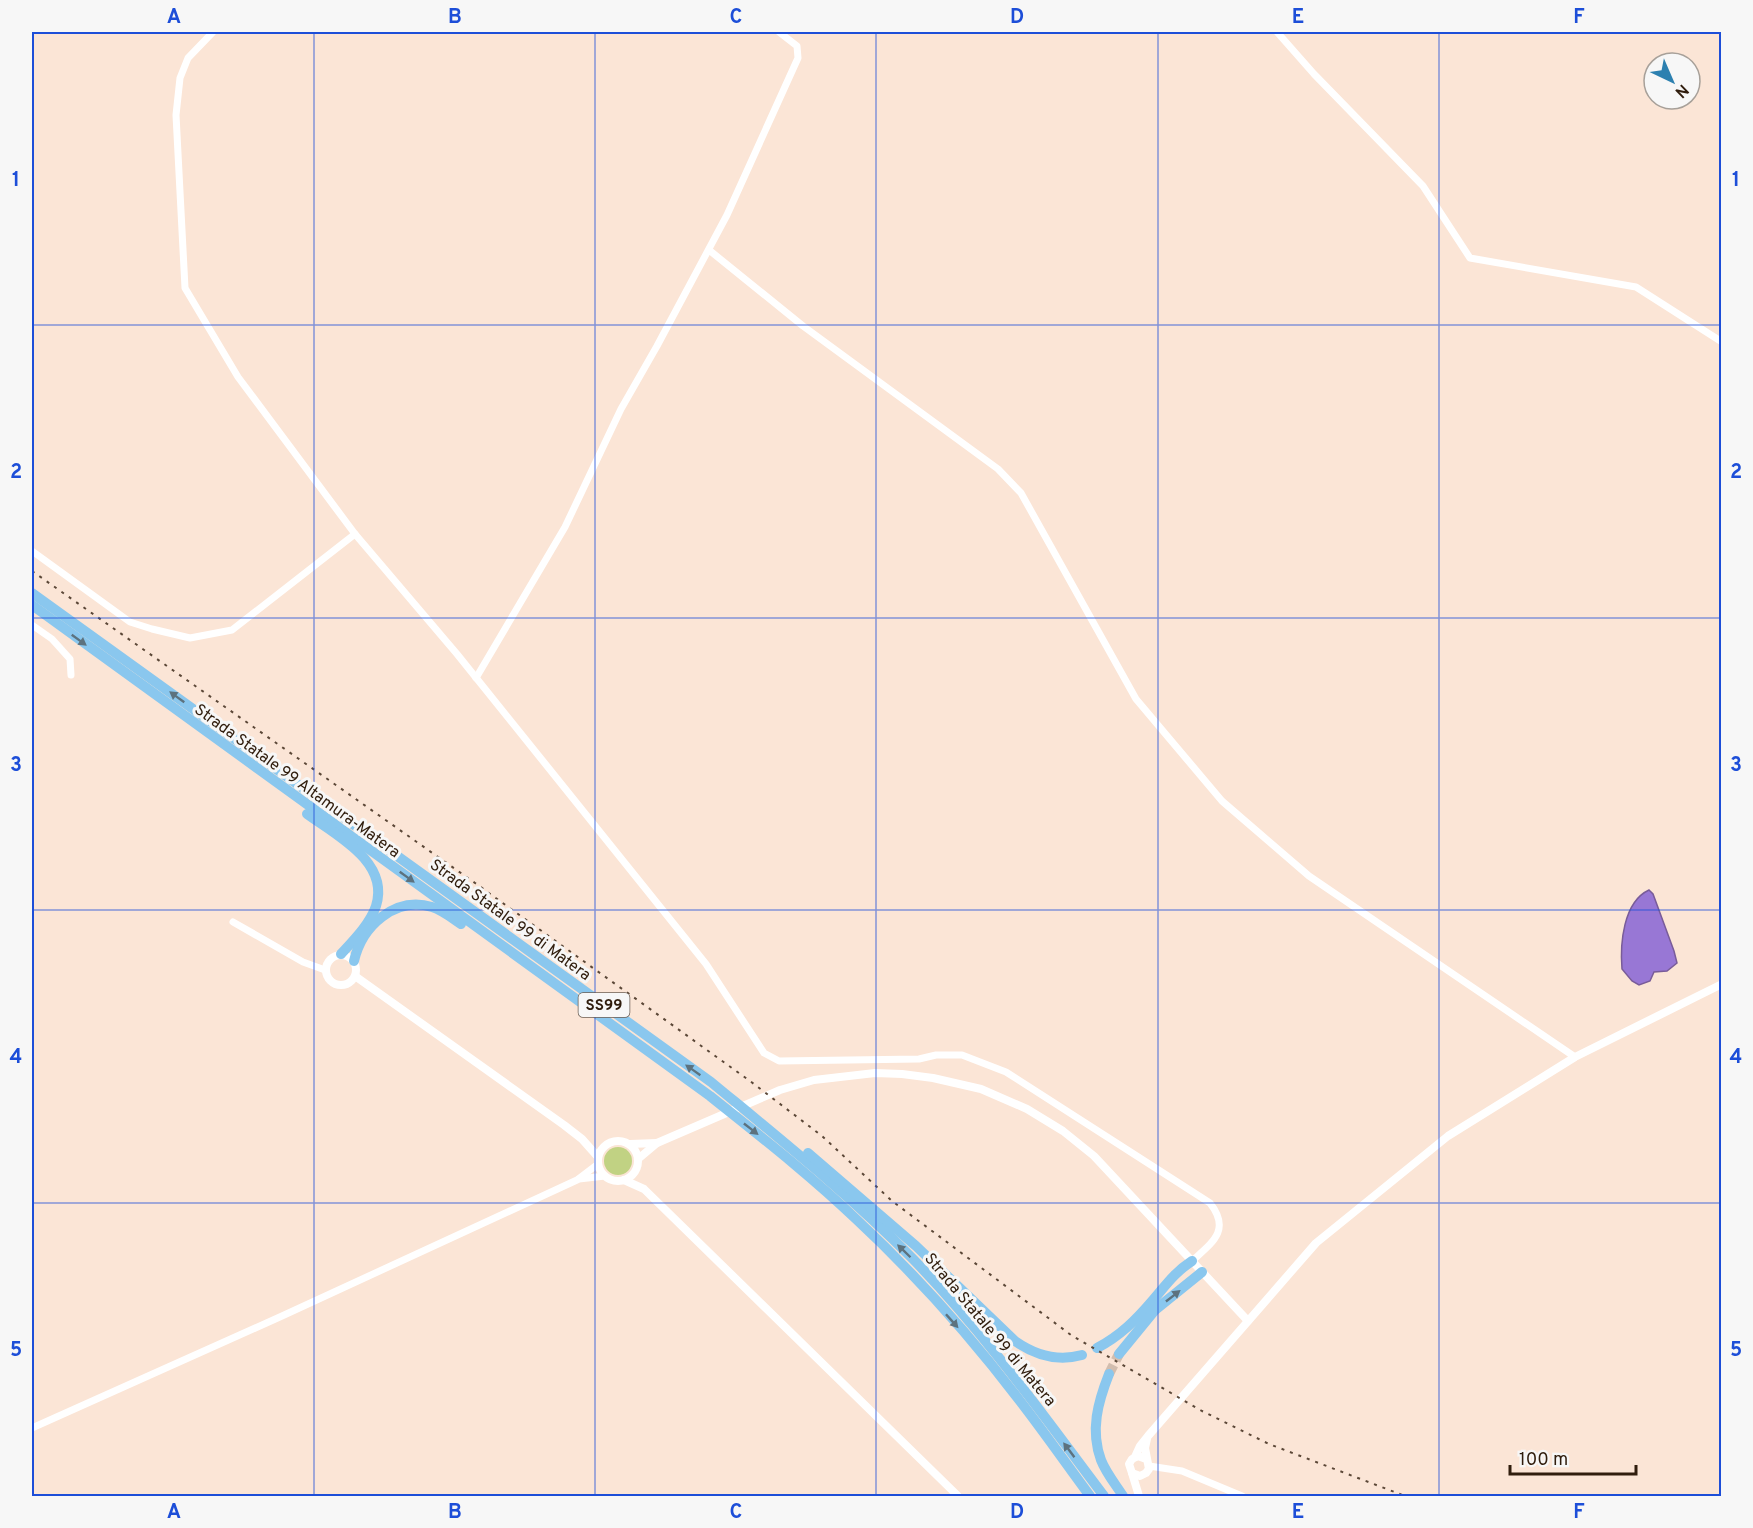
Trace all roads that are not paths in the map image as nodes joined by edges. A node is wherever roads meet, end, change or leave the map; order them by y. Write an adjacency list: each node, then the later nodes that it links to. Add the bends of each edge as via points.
1 (213, 32): 6 (street, via 188,58 180,78 176,115 185,288 238,377)
2 (779, 32): 4 (street, via 797,46 798,58)
3 (1277, 32): 5 (street, via 1423,186 1470,258 1636,287)
4 (709, 250): 12 (street, via 621,409 565,527); 21 (street, via 803,326 998,469 1021,493 1136,699 1222,801 1309,876)
5 (1722, 342)
6 (355, 534): 7 (street, via 232,630 190,638 130,622); 12 (street)
7 (32, 550)
8 (32, 593): 22 (highway, Strada Statale 99 di Matera / SS99, one-way to 8)
9 (32, 605): 13 (highway, Strada Statale 99 Altamura-Matera / SS99, one-way to 13)
10 (32, 625): 11 (street, via 70,659)
11 (71, 675)
12 (476, 678): 33 (street, via 706,964 764,1053 779,1061 962,1055 1006,1072 1210,1203 1221,1222 1218,1232)
13 (150, 692): 15 (highway, via 370,865 377,878 376,906); 20 (highway, Strada Statale 99 Altamura-Matera / SS99, one-way to 20)
14 (233, 922): 17 (street, via 303,962)
15 (340, 954): 16 (street); 17 (street, via 328,961)
16 (354, 961): 18 (street); 20 (highway, via 360,941 374,923 405,905 421,904 444,913 517,965)
17 (325, 970): 18 (street, via 329,980 338,985 348,984)
18 (355, 976): 23 (street)
19 (1722, 984): 21 (street)
20 (598, 1015): 47 (highway, Strada Statale 99 Altamura-Matera / SS99, one-way to 47, via 710,1096 802,1169 857,1219 964,1333 1019,1399)
21 (1575, 1057): 35 (street, via 1439,1143 1316,1243)
22 (711, 1082): 38 (highway, via 784,1132 844,1182 1015,1341 1049,1357); 48 (highway, Strada Statale 99 di Matera / SS99, one-way to 22, via 1014,1377 913,1260 808,1162)
23 (582, 1139): 26 (street); 27 (street)
24 (657, 1143): 25 (street); 28 (street); 33 (street, via 780,1090 813,1080 875,1073 933,1078 981,1089 1027,1109 1063,1131 1094,1156)
25 (630, 1144): 26 (street, via 618,1140); 28 (street, via 637,1154)
26 (606, 1145): 27 (street)
27 (598, 1161): 29 (street); 30 (street)
28 (637, 1164): 31 (street, via 634,1173); 32 (street)
29 (605, 1176): 30 (street); 31 (street)
30 (577, 1180): 40 (street)
31 (624, 1180): 32 (street)
32 (644, 1189): 46 (street)
33 (1192, 1261): 34 (street); 36 (highway, via 1170,1278 1125,1330)
34 (1202, 1272): 35 (street); 37 (highway, one-way to 34, via 1155,1310)
35 (1248, 1321): 41 (street)
36 (1096, 1348)
37 (1119, 1354)
38 (1082, 1355)
39 (1109, 1374): 49 (highway, via 1099,1398 1096,1443 1102,1462)
40 (32, 1428)
41 (1148, 1436): 42 (street); 43 (street)
42 (1135, 1457): 43 (street, via 1141,1456); 44 (street, via 1129,1464)
43 (1148, 1462): 45 (street, via 1148,1471); 51 (street)
44 (1132, 1473): 45 (street); 50 (street)
45 (1143, 1475): 50 (street)
46 (958, 1497)
47 (1090, 1497)
48 (1104, 1497)
49 (1123, 1497)
50 (1139, 1497)
51 (1242, 1497)

